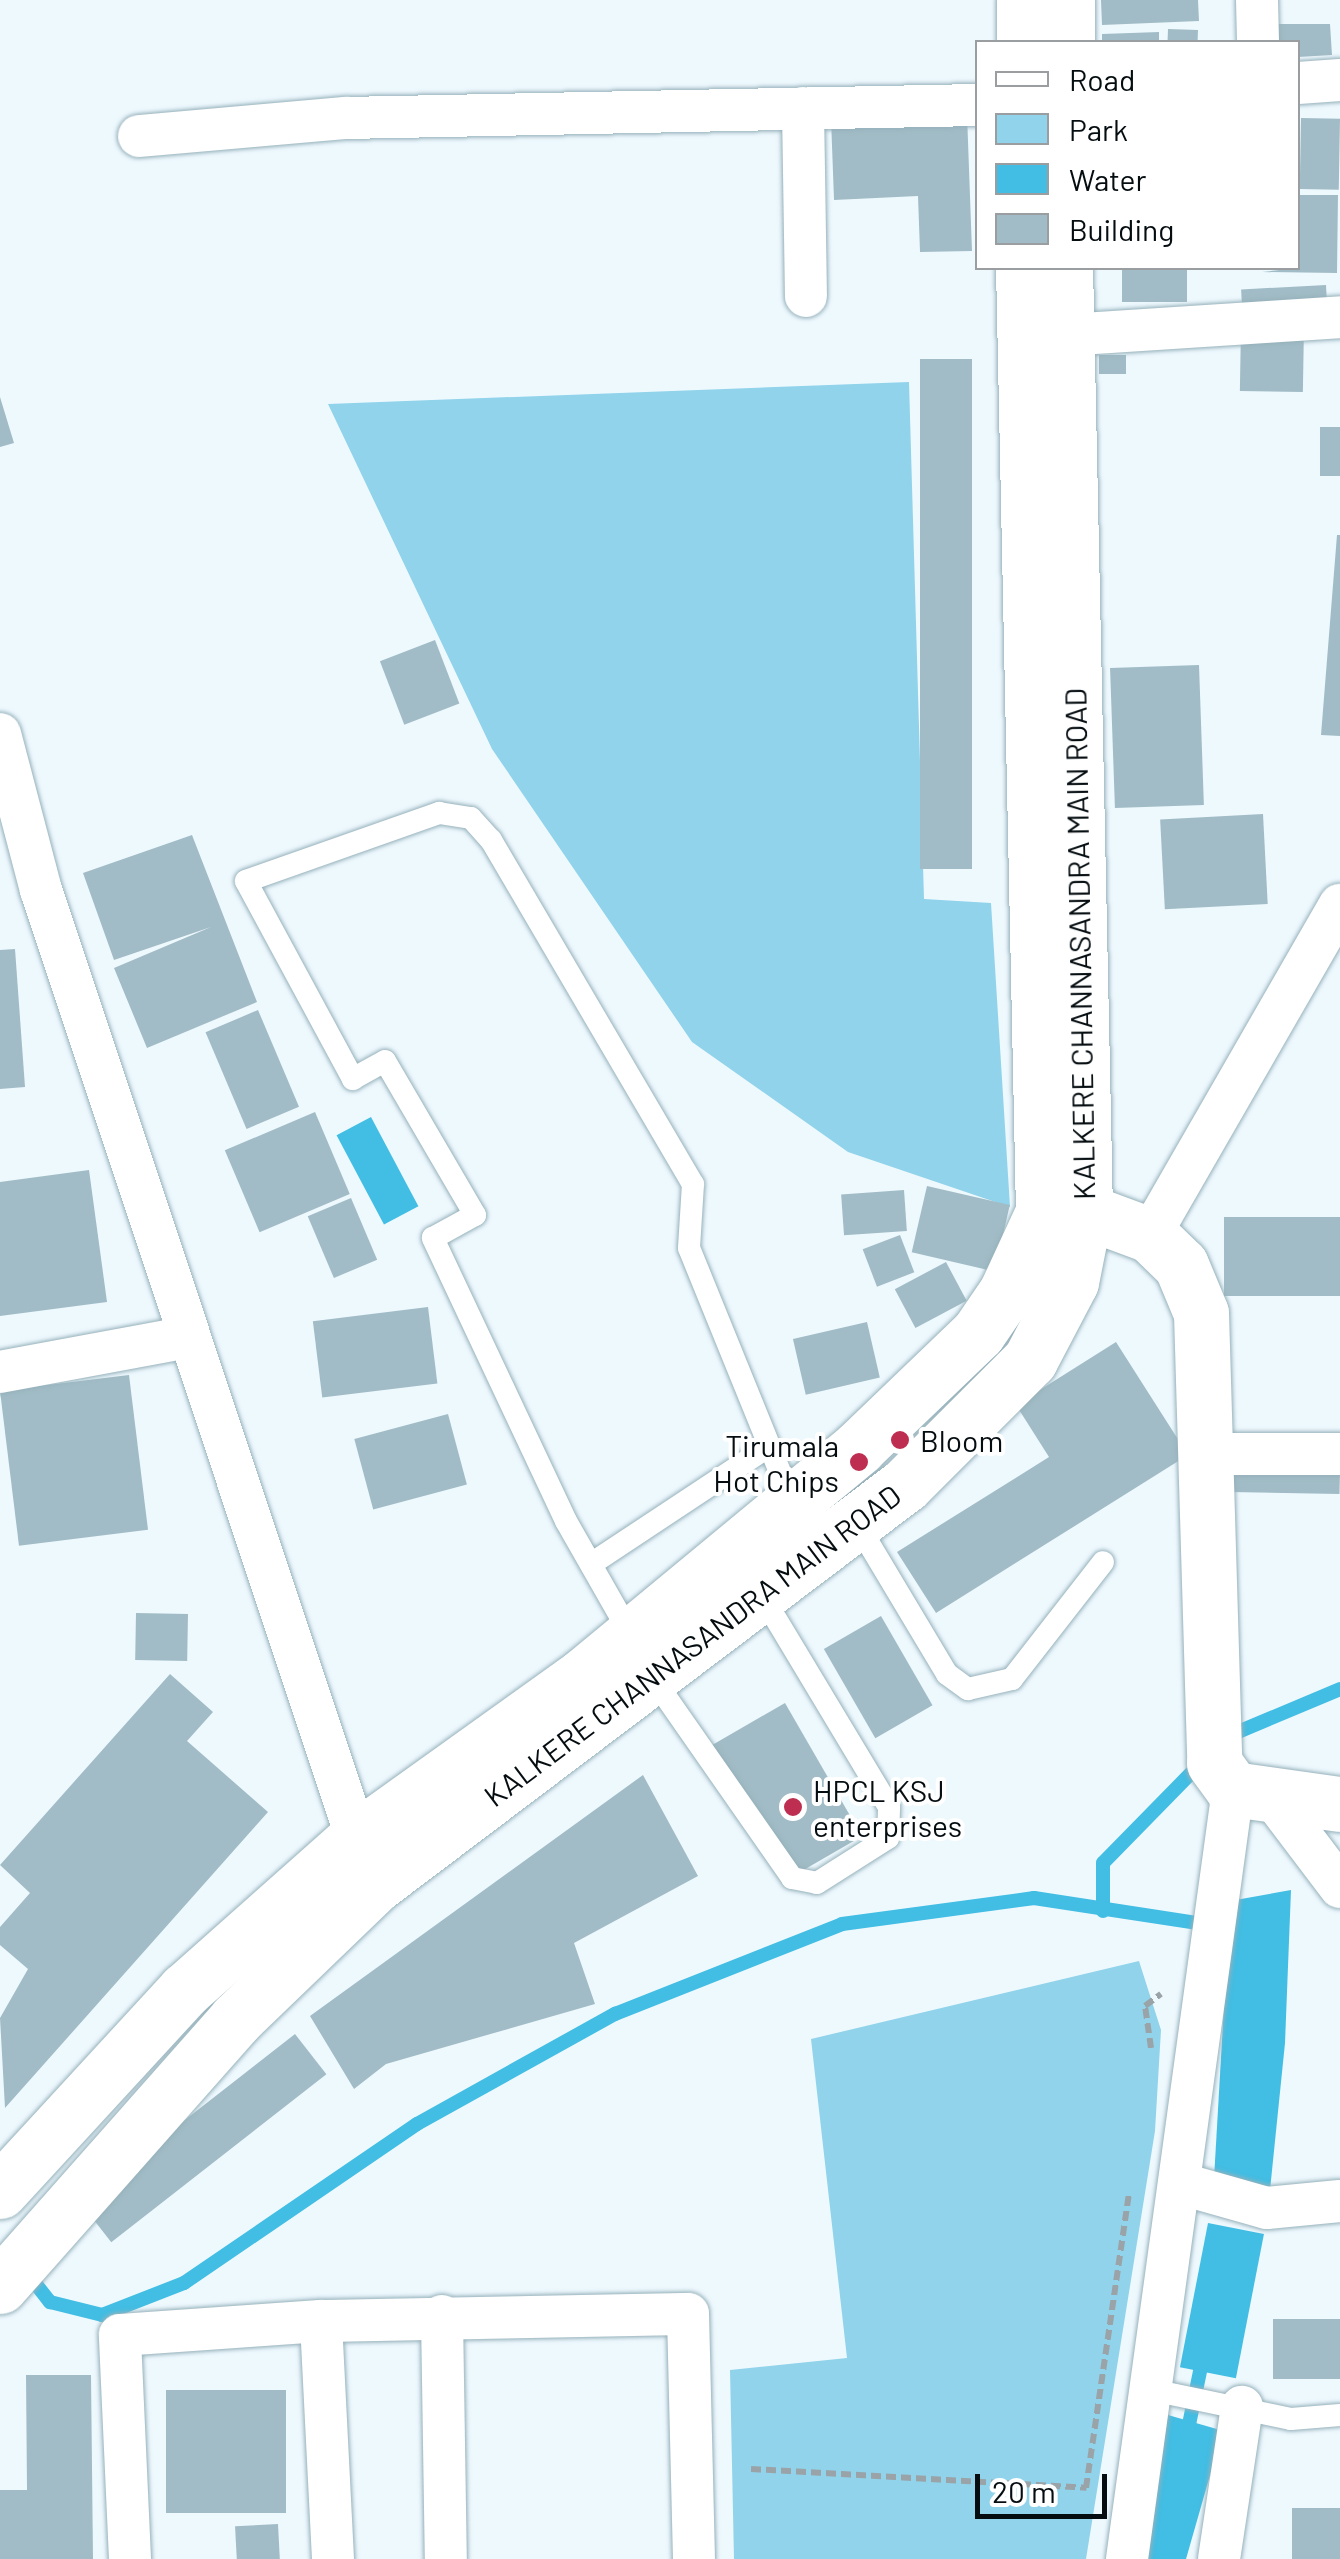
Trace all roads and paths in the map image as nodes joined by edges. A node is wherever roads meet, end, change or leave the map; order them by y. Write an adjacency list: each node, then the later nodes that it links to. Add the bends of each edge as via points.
1 (1024, 0): 4 (main road)
2 (1067, 0): 5 (main road)
3 (1257, 0): 6 (street)
4 (1024, 40)
5 (1067, 40)
6 (1258, 40)
7 (1340, 80): 8 (street)
8 (1300, 82)
9 (975, 105): 10 (street)
10 (804, 108): 11 (street, via 346,118); 14 (street)
11 (139, 136)
12 (1023, 270): 19 (main road, KALKERE CHANNASANDRA MAIN ROAD)
13 (1066, 270): 16 (main road, KALKERE CHANNASANDRA MAIN ROAD)
14 (806, 296)
15 (1340, 316): 16 (street)
16 (1065, 335): 19 (main road, KALKERE CHANNASANDRA MAIN ROAD)
17 (0, 734): 21 (street, via 41,890)
18 (1340, 905): 20 (street)
19 (1064, 1212): 20 (main road); 26 (main road, via 978,1333); 27 (main road, KALKERE CHANNASANDRA MAIN ROAD, via 1071,1282 1030,1360)
20 (1150, 1235): 24 (main road, via 1181,1264 1201,1313)
21 (189, 1337): 22 (street); 33 (street)
22 (0, 1372)
23 (770, 1446): 26 (lane); 29 (lane); 29 (lane, via 689,1248 693,1184 481,829 439,813 246,880 353,1079 384,1061 474,1215 434,1238)
24 (1204, 1454): 25 (street); 32 (main road)
25 (1340, 1454)
26 (792, 1502): 27 (lane); 31 (main road)
27 (838, 1535): 28 (lane, via 948,1674 968,1689 1012,1679); 30 (main road, KALKERE CHANNASANDRA MAIN ROAD)
28 (1103, 1562)
29 (591, 1564): 31 (lane)
30 (760, 1594): 31 (main road, KALKERE CHANNASANDRA MAIN ROAD); 31 (lane, via 889,1806 888,1838 817,1883 798,1883)
31 (642, 1656): 33 (main road)
32 (1275, 1777): 34 (street); 35 (street)
33 (365, 1862): 38 (main road, via 185,1990); 41 (main road)
34 (1340, 1887)
35 (1213, 1953): 36 (path, via 1145,2006); 39 (street)
36 (1148, 2066)
37 (1132, 2175): 47 (path, via 1086,2488)
38 (0, 2190)
39 (1199, 2190): 40 (street, via 1267,2208); 44 (street)
40 (1340, 2200)
41 (0, 2286)
42 (442, 2316): 43 (street); 50 (street); 51 (street, via 688,2314)
43 (320, 2321): 48 (street, via 120,2335); 49 (street)
44 (1162, 2391): 45 (lane); 52 (street)
45 (1242, 2408): 46 (lane, via 1291,2419); 53 (street)
46 (1340, 2415)
47 (751, 2468)
48 (130, 2559)
49 (334, 2559)
50 (446, 2559)
51 (694, 2559)
52 (1127, 2559)
53 (1219, 2559)

